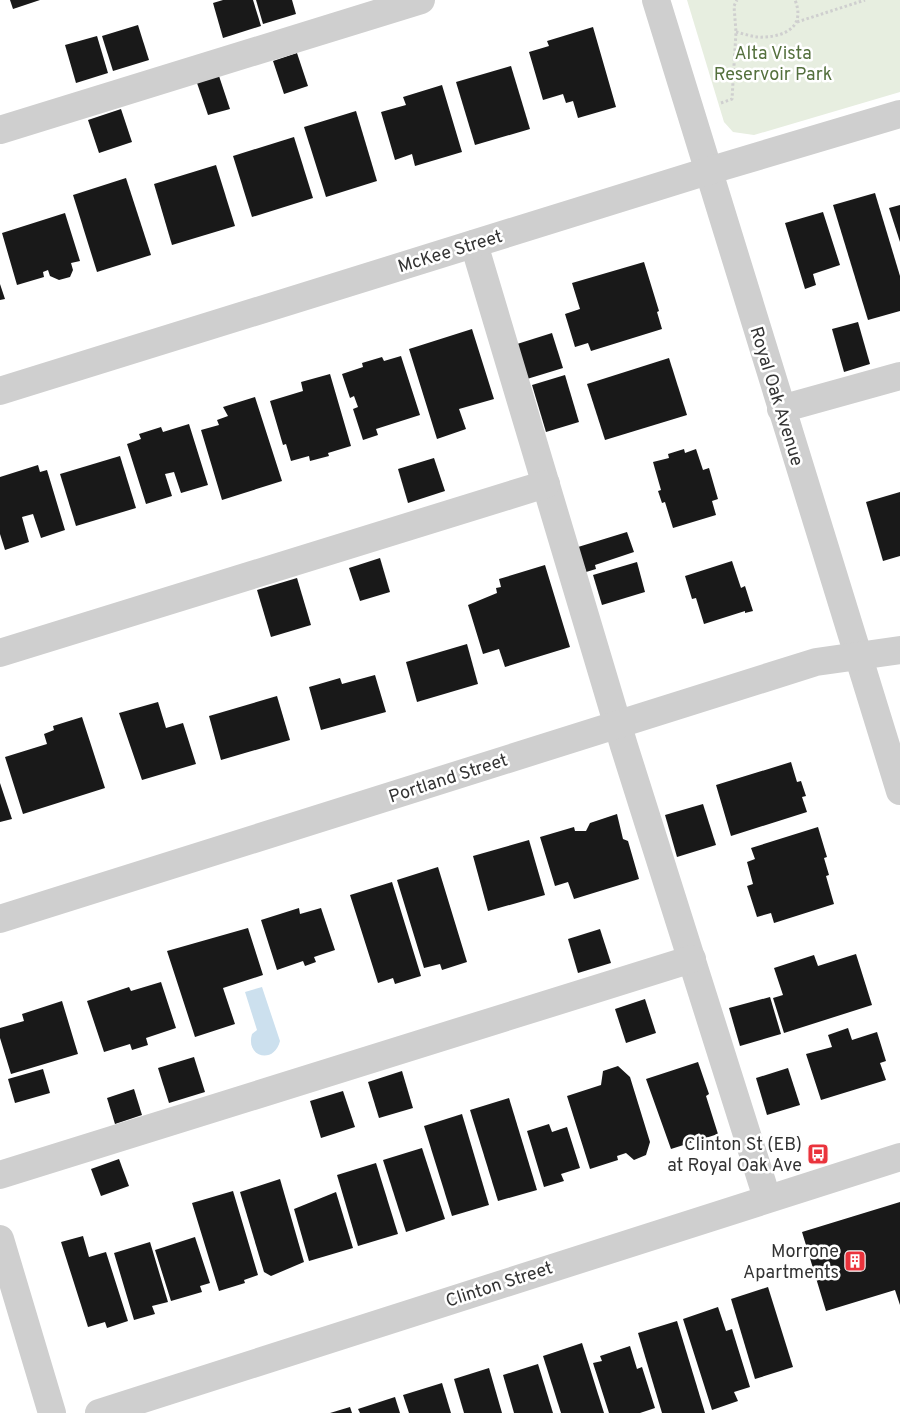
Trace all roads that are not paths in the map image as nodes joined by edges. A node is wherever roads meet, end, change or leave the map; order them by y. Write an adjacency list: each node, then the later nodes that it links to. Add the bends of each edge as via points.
1 (421, 0): 4 (street)
2 (656, 0): 5 (street, Royal Oak Avenue)
3 (900, 114): 5 (street, McKee Street)
4 (0, 130)
5 (708, 170): 6 (street, McKee Street); 9 (street, Royal Oak Avenue)
6 (474, 244): 8 (street, McKee Street); 10 (street)
7 (900, 376): 9 (street)
8 (0, 391)
9 (781, 409): 13 (street, Royal Oak Avenue)
10 (546, 484): 12 (street); 14 (street)
11 (900, 650): 13 (street, Portland Street)
12 (0, 653)
13 (857, 657): 14 (street, Portland Street, via 816,662); 15 (street, Royal Oak Avenue)
14 (618, 724): 16 (street, Portland Street); 17 (street)
15 (900, 791)
16 (0, 919)
17 (692, 959): 19 (street); 20 (street)
18 (900, 1157): 20 (street, Clinton Street)
19 (0, 1175)
20 (767, 1198): 23 (street, Clinton Street)
21 (0, 1239): 22 (street)
22 (52, 1413)
23 (99, 1413)

